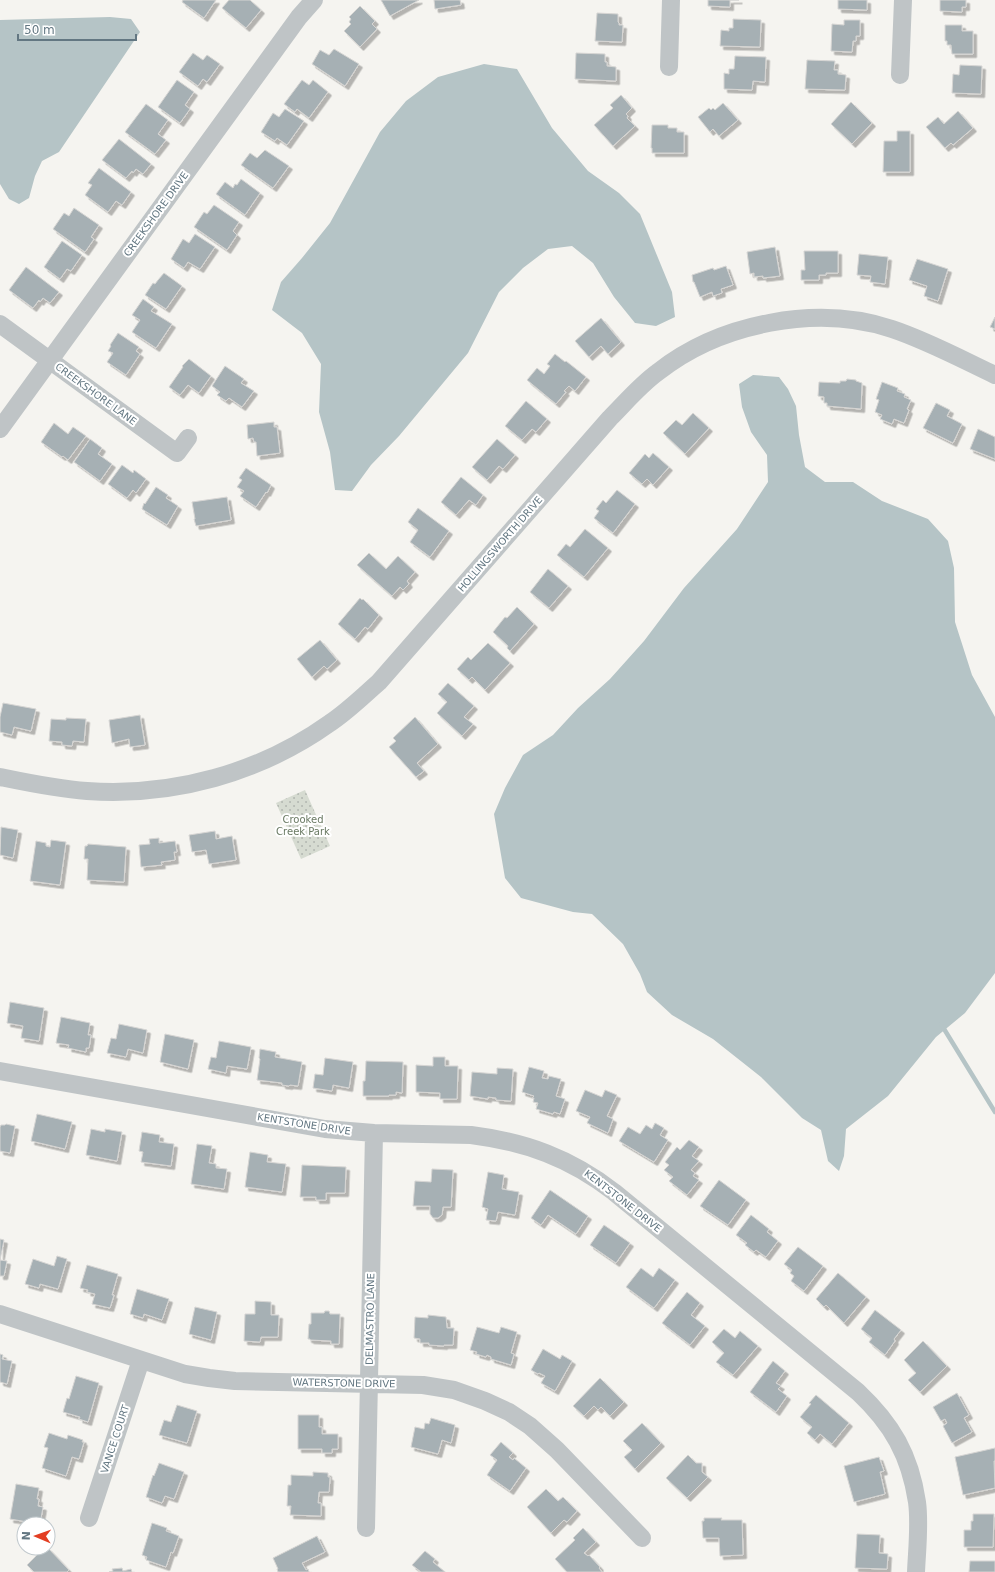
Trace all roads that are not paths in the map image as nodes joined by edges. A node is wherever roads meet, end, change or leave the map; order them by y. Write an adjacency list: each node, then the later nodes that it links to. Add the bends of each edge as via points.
1 (314, 0): 7 (street, CREEKSHORE DRIVE, via 299,17)
2 (672, 0): 4 (street)
3 (902, 0): 5 (street)
4 (669, 67)
5 (900, 75)
6 (0, 324): 7 (street, CREEKSHORE LANE)
7 (50, 360): 9 (street, CREEKSHORE DRIVE); 10 (street, CREEKSHORE LANE, via 177,453)
8 (995, 375): 11 (street, HOLLINGSWORTH DRIVE, via 909,336 849,320 785,320 750,327 720,337 668,364 632,395 379,682 340,716 309,737 246,768 197,783 160,789 123,792 85,791)
9 (0, 429)
10 (188, 438)
11 (0, 777)
12 (0, 1071): 13 (street, KENTSTONE DRIVE, via 315,1128)
13 (374, 1133): 16 (street, DELMASTRO LANE); 20 (street, KENTSTONE DRIVE, via 471,1135 508,1141 541,1150 569,1163 596,1178 614,1192 858,1392 884,1418 903,1450 914,1485 917,1503)
14 (0, 1314): 15 (street, WATERSTONE DRIVE)
15 (141, 1360): 16 (street, WATERSTONE DRIVE, via 185,1374 217,1380); 17 (street, VANCE COURT)
16 (369, 1383): 18 (street, DELMASTRO LANE); 19 (street, WATERSTONE DRIVE, via 417,1384 446,1388 481,1399 508,1412 545,1438)
17 (89, 1518)
18 (366, 1528)
19 (642, 1538)
20 (916, 1572)

